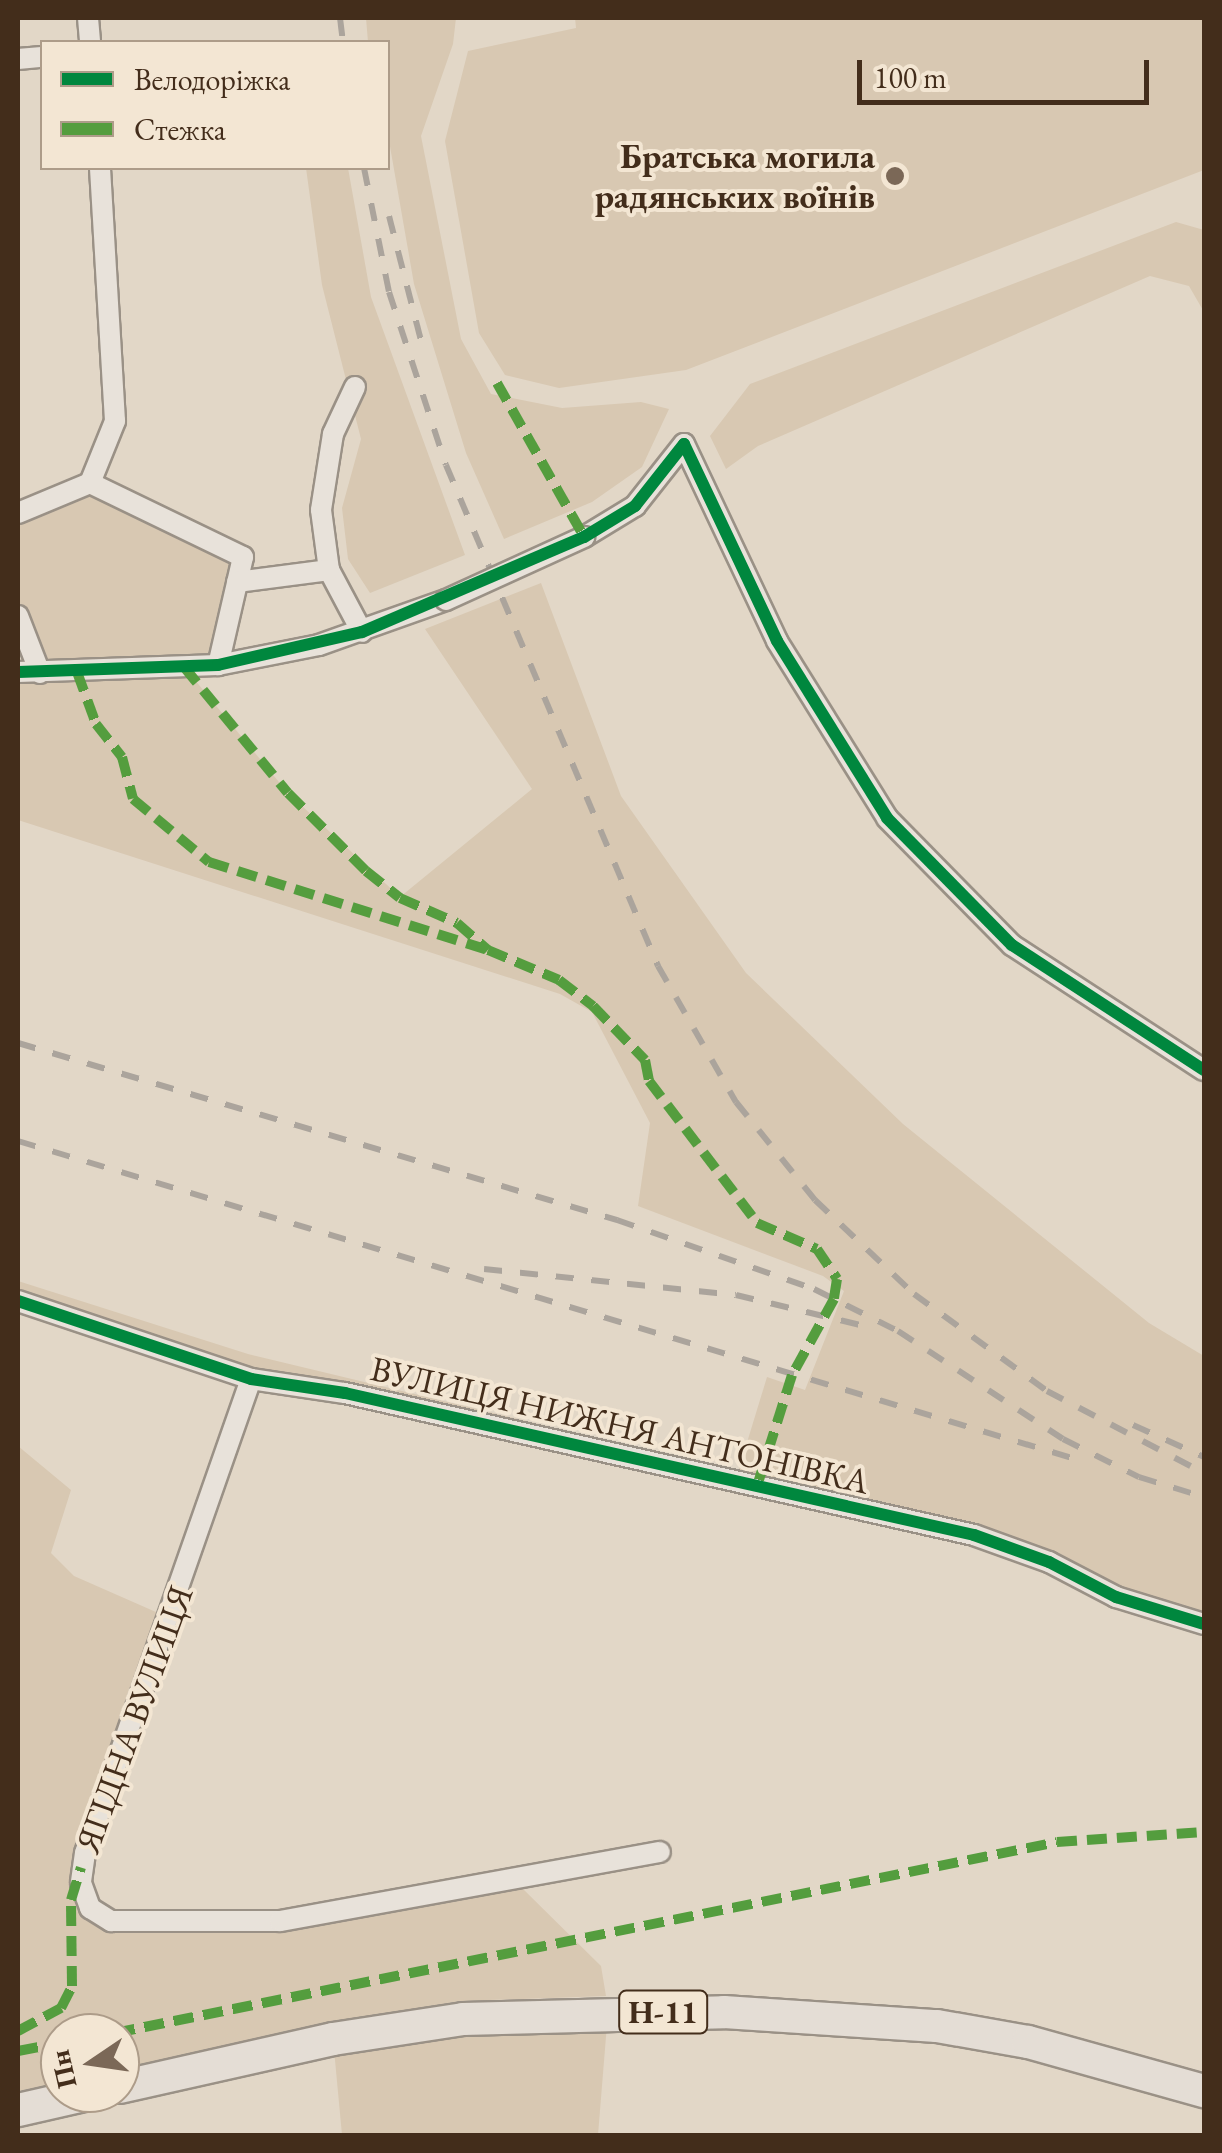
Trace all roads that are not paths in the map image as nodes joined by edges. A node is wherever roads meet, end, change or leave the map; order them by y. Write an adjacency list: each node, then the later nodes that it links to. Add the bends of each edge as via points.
1 (100, 170): 3 (street, via 115,420)
2 (356, 387): 5 (street, via 333,434 320,510)
3 (90, 483): 4 (street); 6 (street, via 234,549 244,557)
4 (18, 512)
5 (329, 570): 6 (street); 8 (street)
6 (237, 582): 9 (street)
7 (18, 616): 11 (street)
8 (362, 632): 9 (street); 12 (street, bridge, via 584,537 635,506 684,444 778,641 887,818 1012,945)
9 (218, 666): 11 (street)
10 (18, 672): 11 (street)
11 (40, 673)
12 (1204, 1070)
13 (18, 1301): 14 (street, ВУЛИЦЯ НИЖНЯ АНТОНІВКА)
14 (251, 1378): 15 (street, ВУЛИЦЯ НИЖНЯ АНТОНІВКА, via 345,1393 974,1536 1049,1562 1116,1597); 16 (street, ЯГІДНА ВУЛИЦЯ, via 86,1853 81,1883 90,1908 111,1921 280,1921)
15 (1204, 1624)
16 (660, 1852)
17 (140, 2082): 18 (main road, Н-11, via 463,2019 666,2012 937,2026 1028,2042)
18 (1204, 2090)

